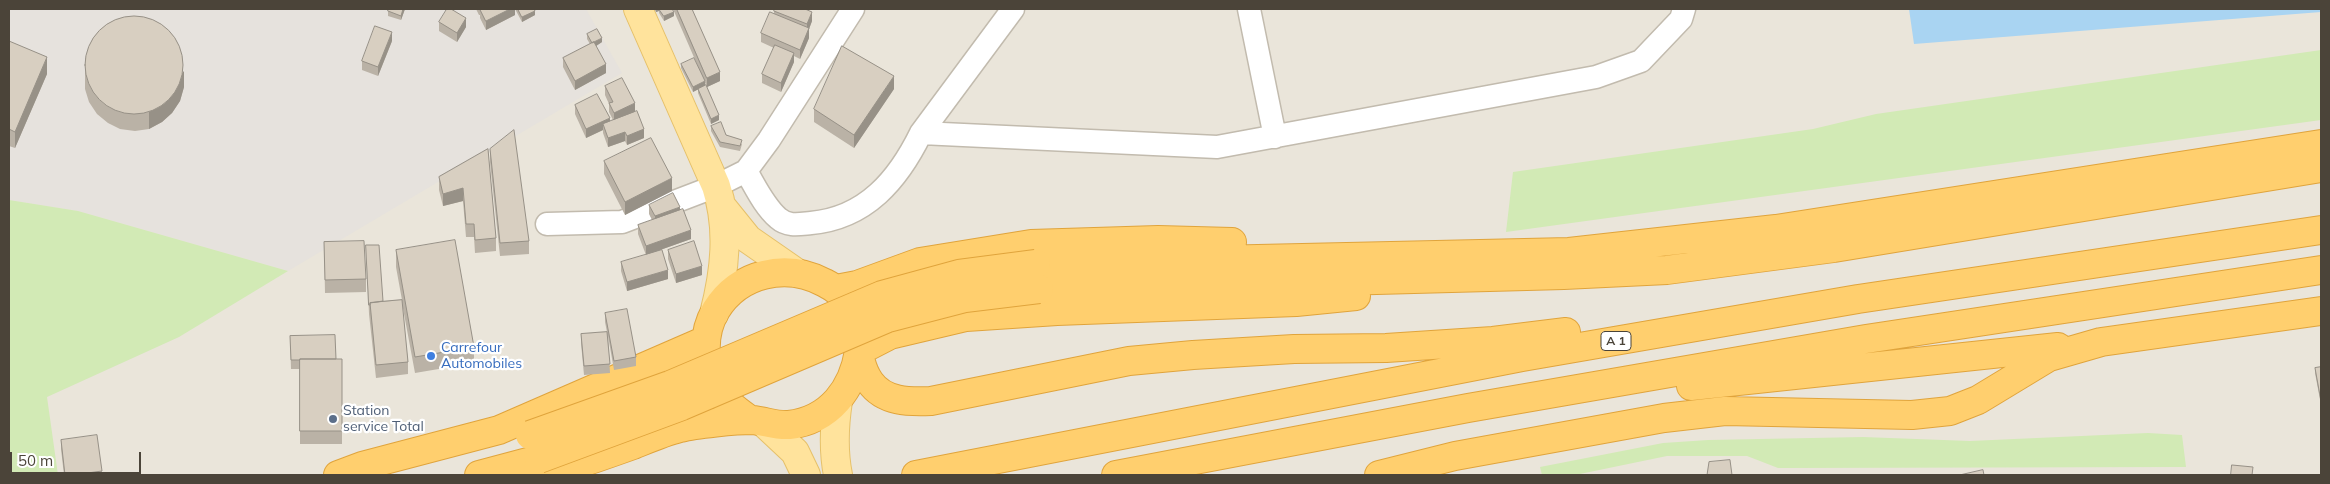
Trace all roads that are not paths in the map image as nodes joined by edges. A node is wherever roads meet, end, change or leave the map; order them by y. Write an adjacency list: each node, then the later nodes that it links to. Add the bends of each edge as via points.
1 (638, 9): 11 (main road)
2 (853, 9): 10 (street, via 769,140)
3 (1013, 9): 6 (street)
4 (1249, 9): 7 (street)
5 (1684, 9): 7 (street, via 1681,19 1641,61 1596,77)
6 (921, 133): 7 (street, via 1217,147); 10 (street, via 911,154 878,196 847,216 819,222 788,224 778,219)
7 (1274, 137)
8 (2321, 144): 14 (highway)
9 (2321, 168): 14 (highway, via 1834,248 1668,270)
10 (746, 170): 11 (street)
11 (719, 197): 12 (street, via 622,222); 16 (main road, via 748,238); 20 (main road, via 724,270)
12 (547, 224)
13 (2321, 230): 18 (highway, A 1)
14 (1566, 264): 17 (highway, via 1158,240 1031,244 920,262 858,285); 23 (highway, via 1296,302 966,317 890,335); 27 (highway, bridge, via 1037,276 888,318 682,406)
15 (2321, 270): 25 (highway, via 1866,339)
16 (797, 273): 17 (highway, via 816,278); 20 (highway, via 772,273 748,280 734,288)
17 (836, 289): 23 (highway, via 848,304 857,329)
18 (1858, 299): 23 (highway, via 1493,341 1386,348 1294,349 1129,361 931,401 904,402 878,390 869,382); 33 (highway, A 1, via 1522,357)
19 (2321, 312): 22 (highway)
20 (714, 314): 21 (highway)
21 (706, 340): 26 (highway, via 707,364 716,387 732,406); 28 (highway, via 499,430)
22 (2101, 342): 25 (highway); 35 (highway, via 2049,357 1978,400 1950,411 1912,415 1725,411 1664,418 1454,456)
23 (859, 350): 24 (highway, via 849,386)
24 (838, 401): 26 (highway, via 807,421 789,425); 32 (main road, via 834,452)
25 (1468, 408): 34 (highway)
26 (756, 421): 27 (highway, via 681,428 580,464); 31 (main road, via 795,452)
27 (537, 457): 29 (highway); 30 (highway)
28 (338, 475)
29 (383, 475)
30 (479, 475)
31 (806, 475)
32 (838, 475)
33 (916, 475)
34 (1116, 475)
35 (1379, 475)

